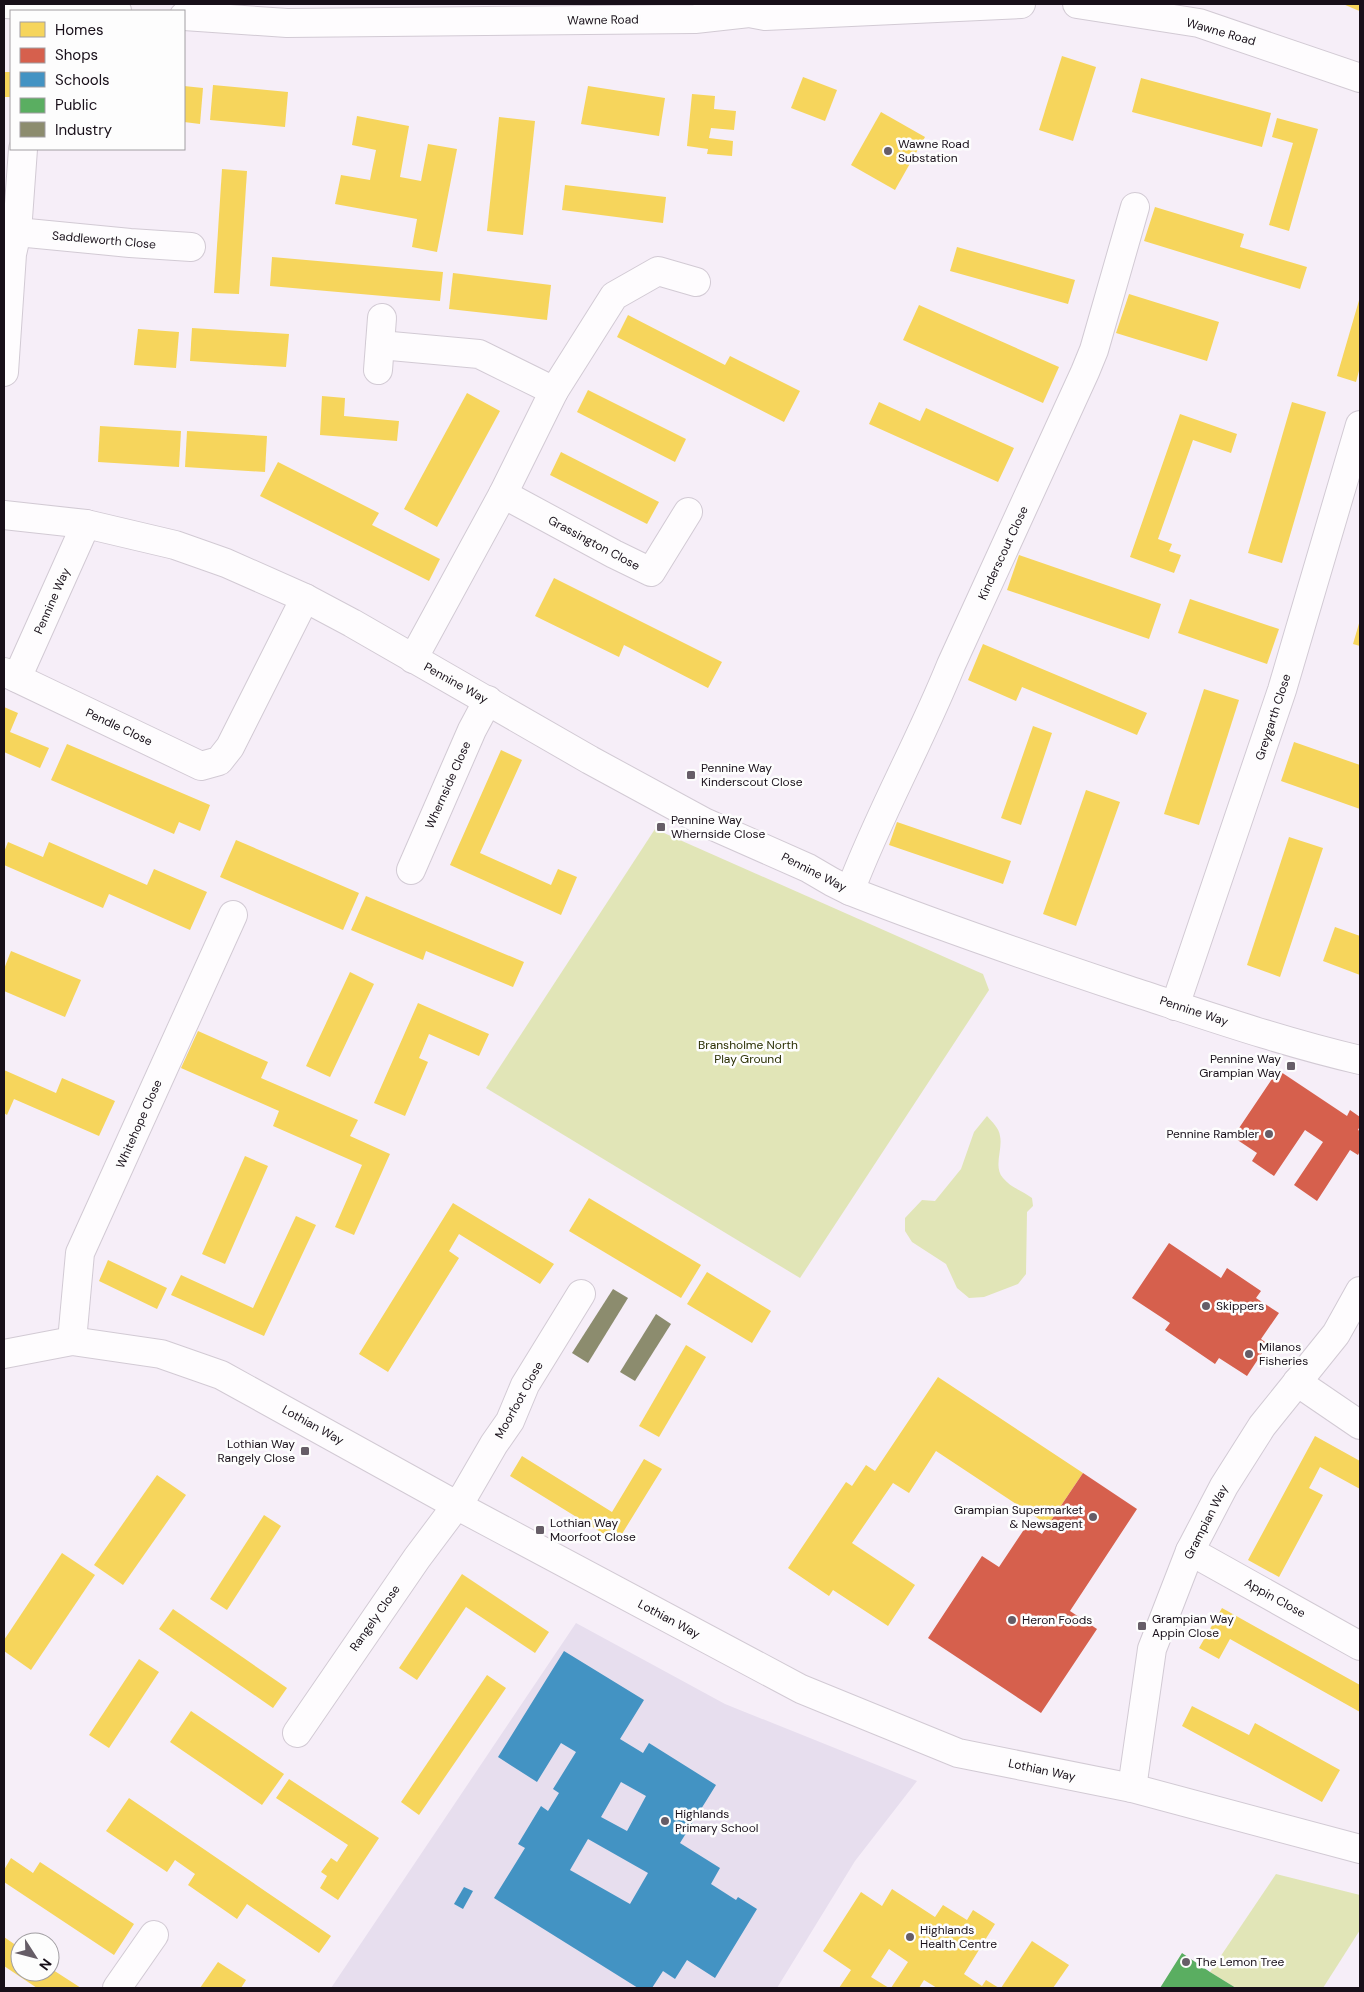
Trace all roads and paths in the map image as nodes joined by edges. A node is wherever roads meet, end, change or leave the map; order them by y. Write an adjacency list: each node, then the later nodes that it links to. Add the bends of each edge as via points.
1 (6, 4): 4 (street)
2 (1021, 4): 6 (street, Wawne Road, via 765,16 749,13 695,20 287,23)
3 (1077, 4): 5 (street, Wawne Road)
4 (101, 10)
5 (1203, 14): 7 (street, Wawne Road)
6 (185, 16)
7 (1360, 78)
8 (23, 150): 10 (street)
9 (1135, 207): 27 (street, Kinderscout Close, via 1086,372)
10 (17, 232): 11 (street, Saddleworth Close); 13 (street)
11 (190, 247)
12 (696, 282): 16 (street, via 658,271 614,296)
13 (7, 288): 15 (street)
14 (382, 318): 16 (street, via 379,357 479,354)
15 (4, 372)
16 (554, 391): 18 (street)
17 (1360, 425): 29 (street, Greygarth Close, via 1282,690)
18 (503, 494): 19 (street, Grassington Close, via 651,572); 23 (street)
19 (688, 512)
20 (4, 515): 21 (street, Pennine Way)
21 (86, 524): 22 (street, Pennine Way, via 184,548); 24 (street, Pennine Way)
22 (305, 598): 23 (street, Pennine Way); 24 (street, Pendle Close, via 230,748 219,761 201,766)
23 (412, 658): 25 (street, Pennine Way)
24 (10, 675)
25 (488, 700): 26 (street, Whernside Close); 27 (street, Pennine Way, via 704,822 808,868)
26 (411, 870)
27 (850, 891): 29 (street, Pennine Way, via 1026,957)
28 (234, 915): 33 (street, Whitehope Close, via 80,1252)
29 (1175, 1006): 30 (street, Pennine Way)
30 (1360, 1060)
31 (1360, 1291): 35 (street, Grampian Way, via 1336,1334)
32 (581, 1294): 37 (street, Moorfoot Close, via 526,1385 510,1421)
33 (72, 1341): 34 (street, Lothian Way); 37 (street, Lothian Way, via 161,1354 221,1375)
34 (4, 1354)
35 (1297, 1382): 36 (street); 38 (street, Grampian Way, via 1262,1426 1224,1486)
36 (1360, 1424)
37 (456, 1505): 40 (street, Rangely Close); 41 (street, Lothian Way, via 801,1689 958,1753)
38 (1190, 1551): 39 (street, Appin Close); 41 (street, Grampian Way, via 1152,1650)
39 (1360, 1646)
40 (297, 1733)
41 (1132, 1788): 42 (street, Lothian Way)
42 (1360, 1849)
43 (154, 1934): 44 (street)
44 (118, 1988)

